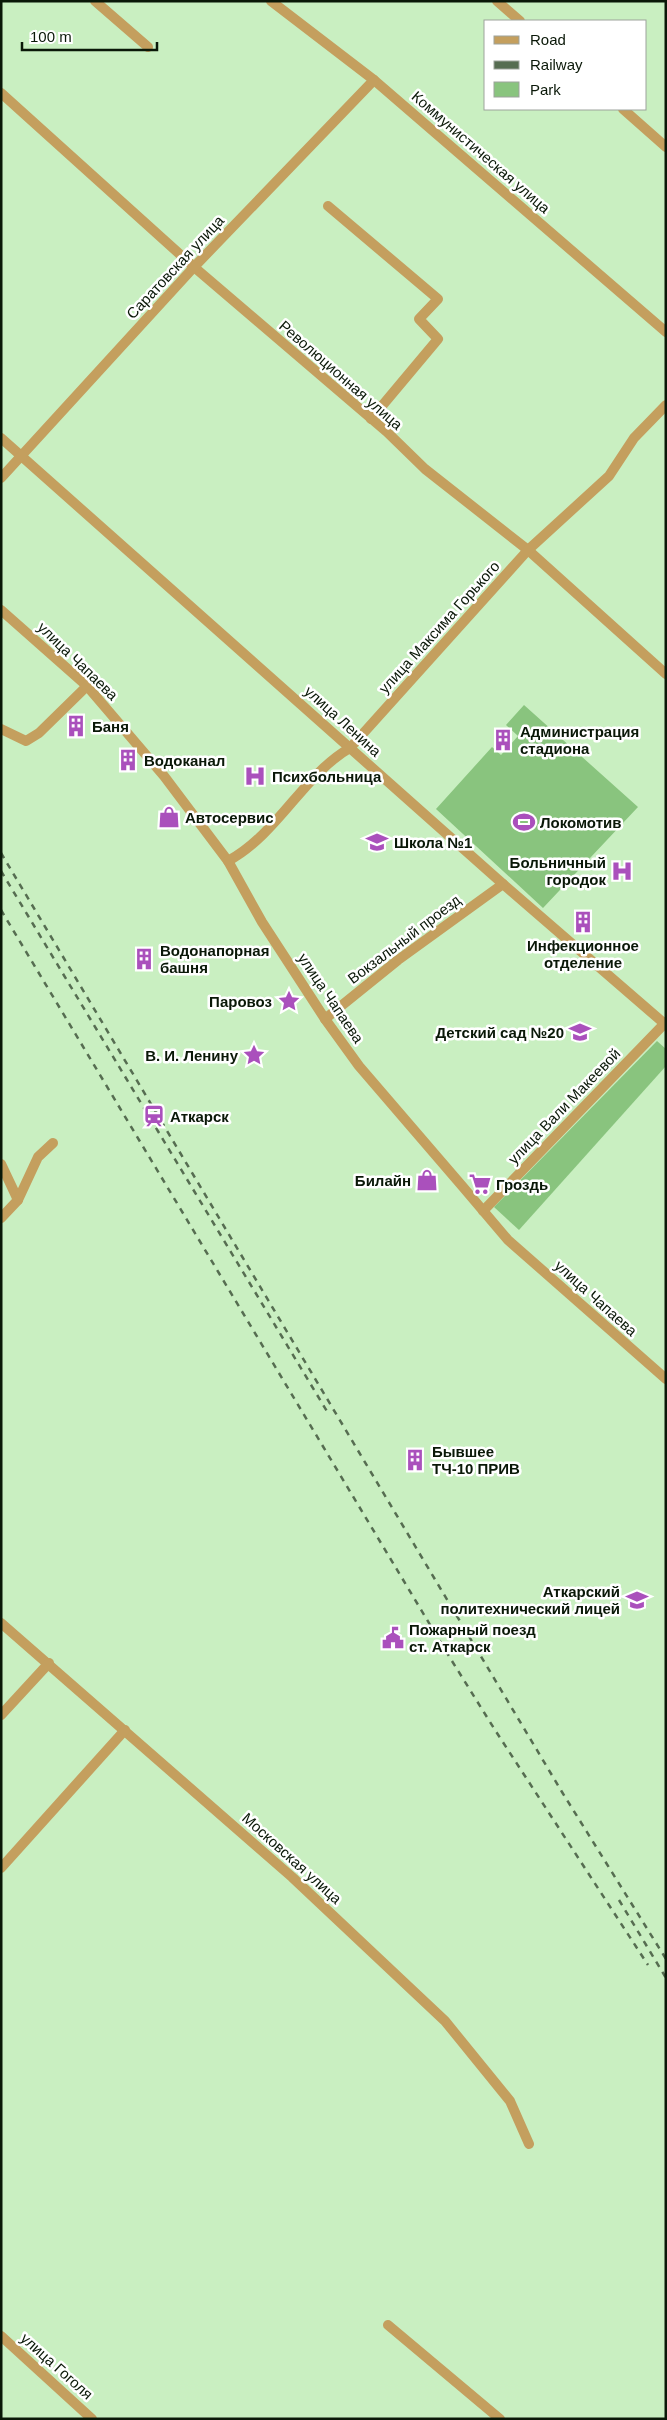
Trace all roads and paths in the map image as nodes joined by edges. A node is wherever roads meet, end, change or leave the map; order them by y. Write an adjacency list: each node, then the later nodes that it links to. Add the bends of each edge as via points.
1 (95, 1): 5 (street)
2 (271, 1): 6 (street, Коммунистическая улица)
3 (497, 1): 4 (street)
4 (519, 20)
5 (148, 47)
6 (374, 80): 11 (street, Саратовская улица); 12 (street, Коммунистическая улица)
7 (1, 93): 11 (street, Революционная улица)
8 (624, 110): 9 (street)
9 (666, 147)
10 (328, 206): 14 (street, via 438,300 419,319 438,339)
11 (194, 267): 14 (street, Революционная улица); 16 (street, Саратовская улица)
12 (666, 332)
13 (666, 405): 18 (street, улица Максима Горького, via 634,438 609,476)
14 (371, 419): 18 (street, Революционная улица, via 425,469)
15 (1, 438): 16 (street, улица Ленина)
16 (22, 457): 17 (street, Саратовская улица); 23 (street, улица Ленина)
17 (1, 478)
18 (528, 550): 20 (street, Революционная улица); 23 (street, улица Максима Горького)
19 (1, 610): 21 (street, улица Чапаева)
20 (666, 674)
21 (87, 686): 22 (street, via 39,733 26,741); 24 (street, улица Чапаева, via 164,776)
22 (1, 729)
23 (350, 748): 24 (street, улица Максима Горького, via 336,756 244,853); 25 (street, улица Ленина)
24 (228, 862): 26 (street, улица Чапаева, via 262,922)
25 (503, 884): 26 (street, Вокзальный проезд, via 398,960); 27 (street, улица Ленина)
26 (325, 1019): 31 (street, улица Чапаева, via 359,1066)
27 (665, 1023): 31 (street, улица Вали Макеевой)
28 (54, 1143): 30 (street, via 38,1157)
29 (1, 1164): 30 (street)
30 (18, 1200): 32 (street)
31 (483, 1211): 33 (street, улица Чапаева, via 508,1240)
32 (1, 1218)
33 (666, 1379)
34 (1, 1623): 35 (street, Московская улица)
35 (49, 1663): 36 (street); 37 (street, Московская улица)
36 (1, 1715)
37 (125, 1730): 38 (street); 39 (street, Московская улица, via 292,1877 445,2020 510,2101)
38 (1, 1868)
39 (529, 2144)
40 (388, 2325): 42 (street)
41 (1, 2336): 43 (street, улица Гоголя)
42 (494, 2417)
43 (92, 2419)

